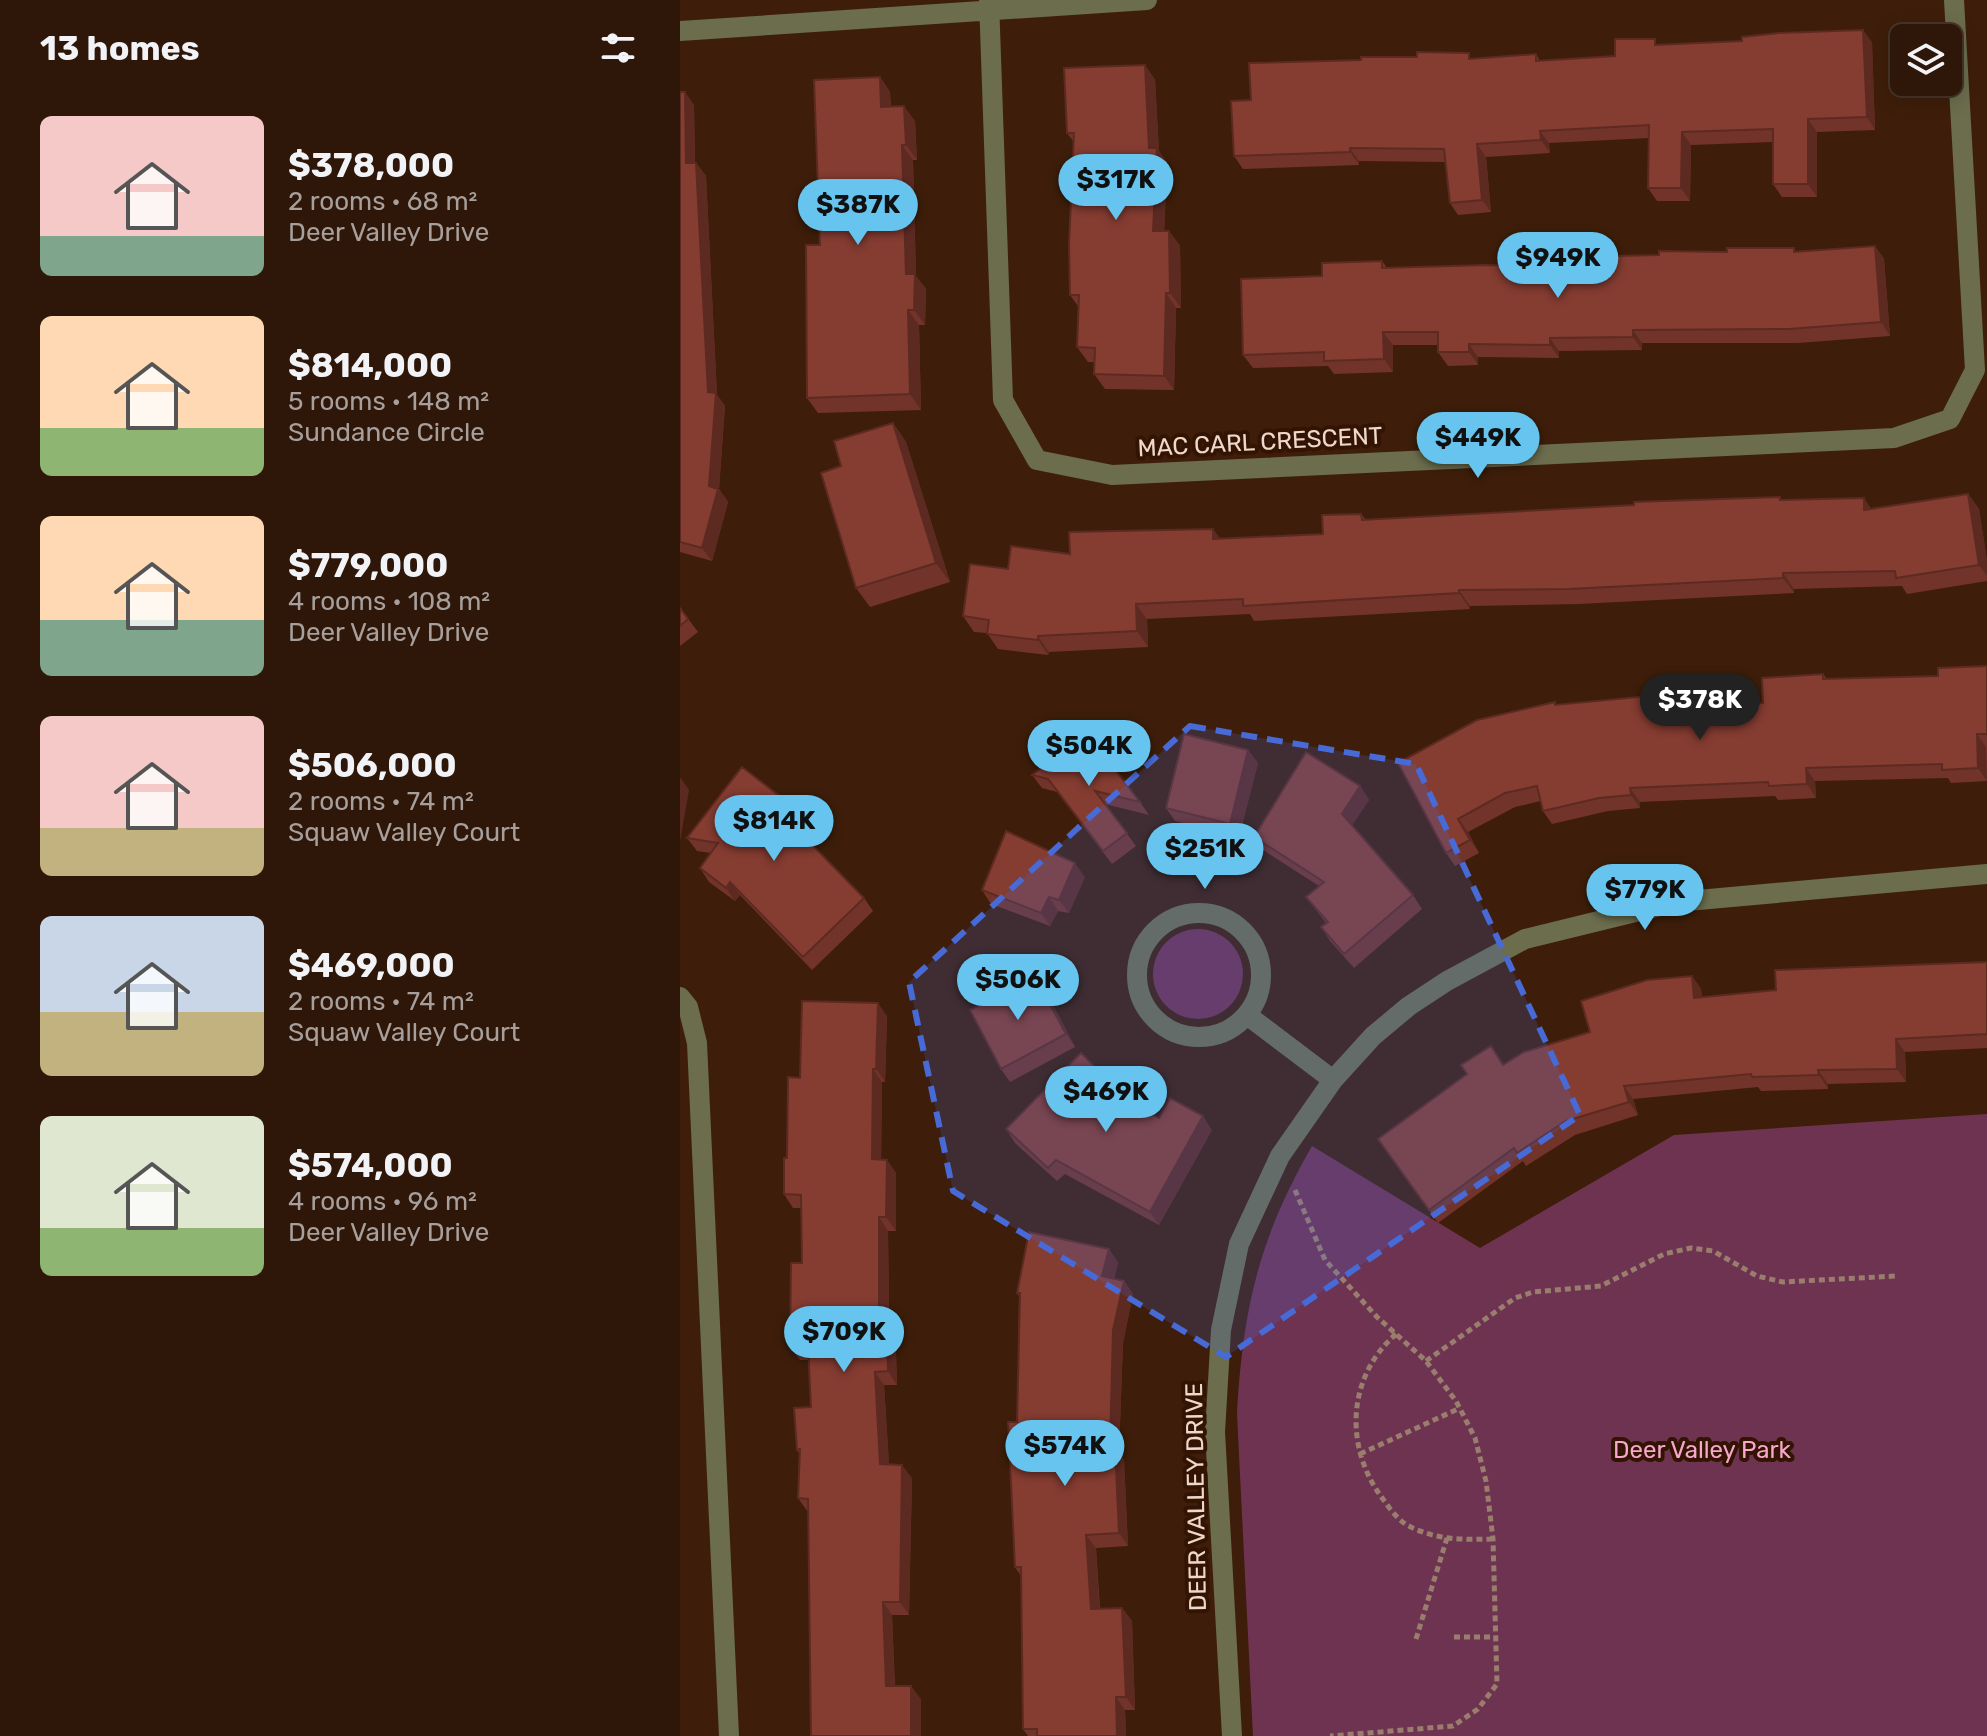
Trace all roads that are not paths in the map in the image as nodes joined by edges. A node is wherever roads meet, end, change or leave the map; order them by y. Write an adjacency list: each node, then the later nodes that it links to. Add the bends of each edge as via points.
1 (1147, 0): 3 (street)
2 (1954, 0): 3 (street, MAC CARL CRESCENT, via 1975,370 1950,419 1894,438 1112,475 1037,460 1003,400)
3 (989, 4): 4 (street)
4 (680, 31)
5 (1987, 874): 8 (street, DEER VALLEY DRIVE, via 1676,902 1525,939 1409,1006)
6 (680, 997): 9 (street, via 688,1007 697,1043)
7 (1247, 1015): 7 (street, via 1258,996 1261,975 1258,954 1247,935 1210,913 1189,913 1153,932 1142,949 1138,988 1158,1022 1174,1033 1214,1036); 8 (street)
8 (1333, 1080): 10 (street, DEER VALLEY DRIVE, via 1280,1156 1239,1244 1221,1330 1215,1432)
9 (729, 1736)
10 (1232, 1736)

